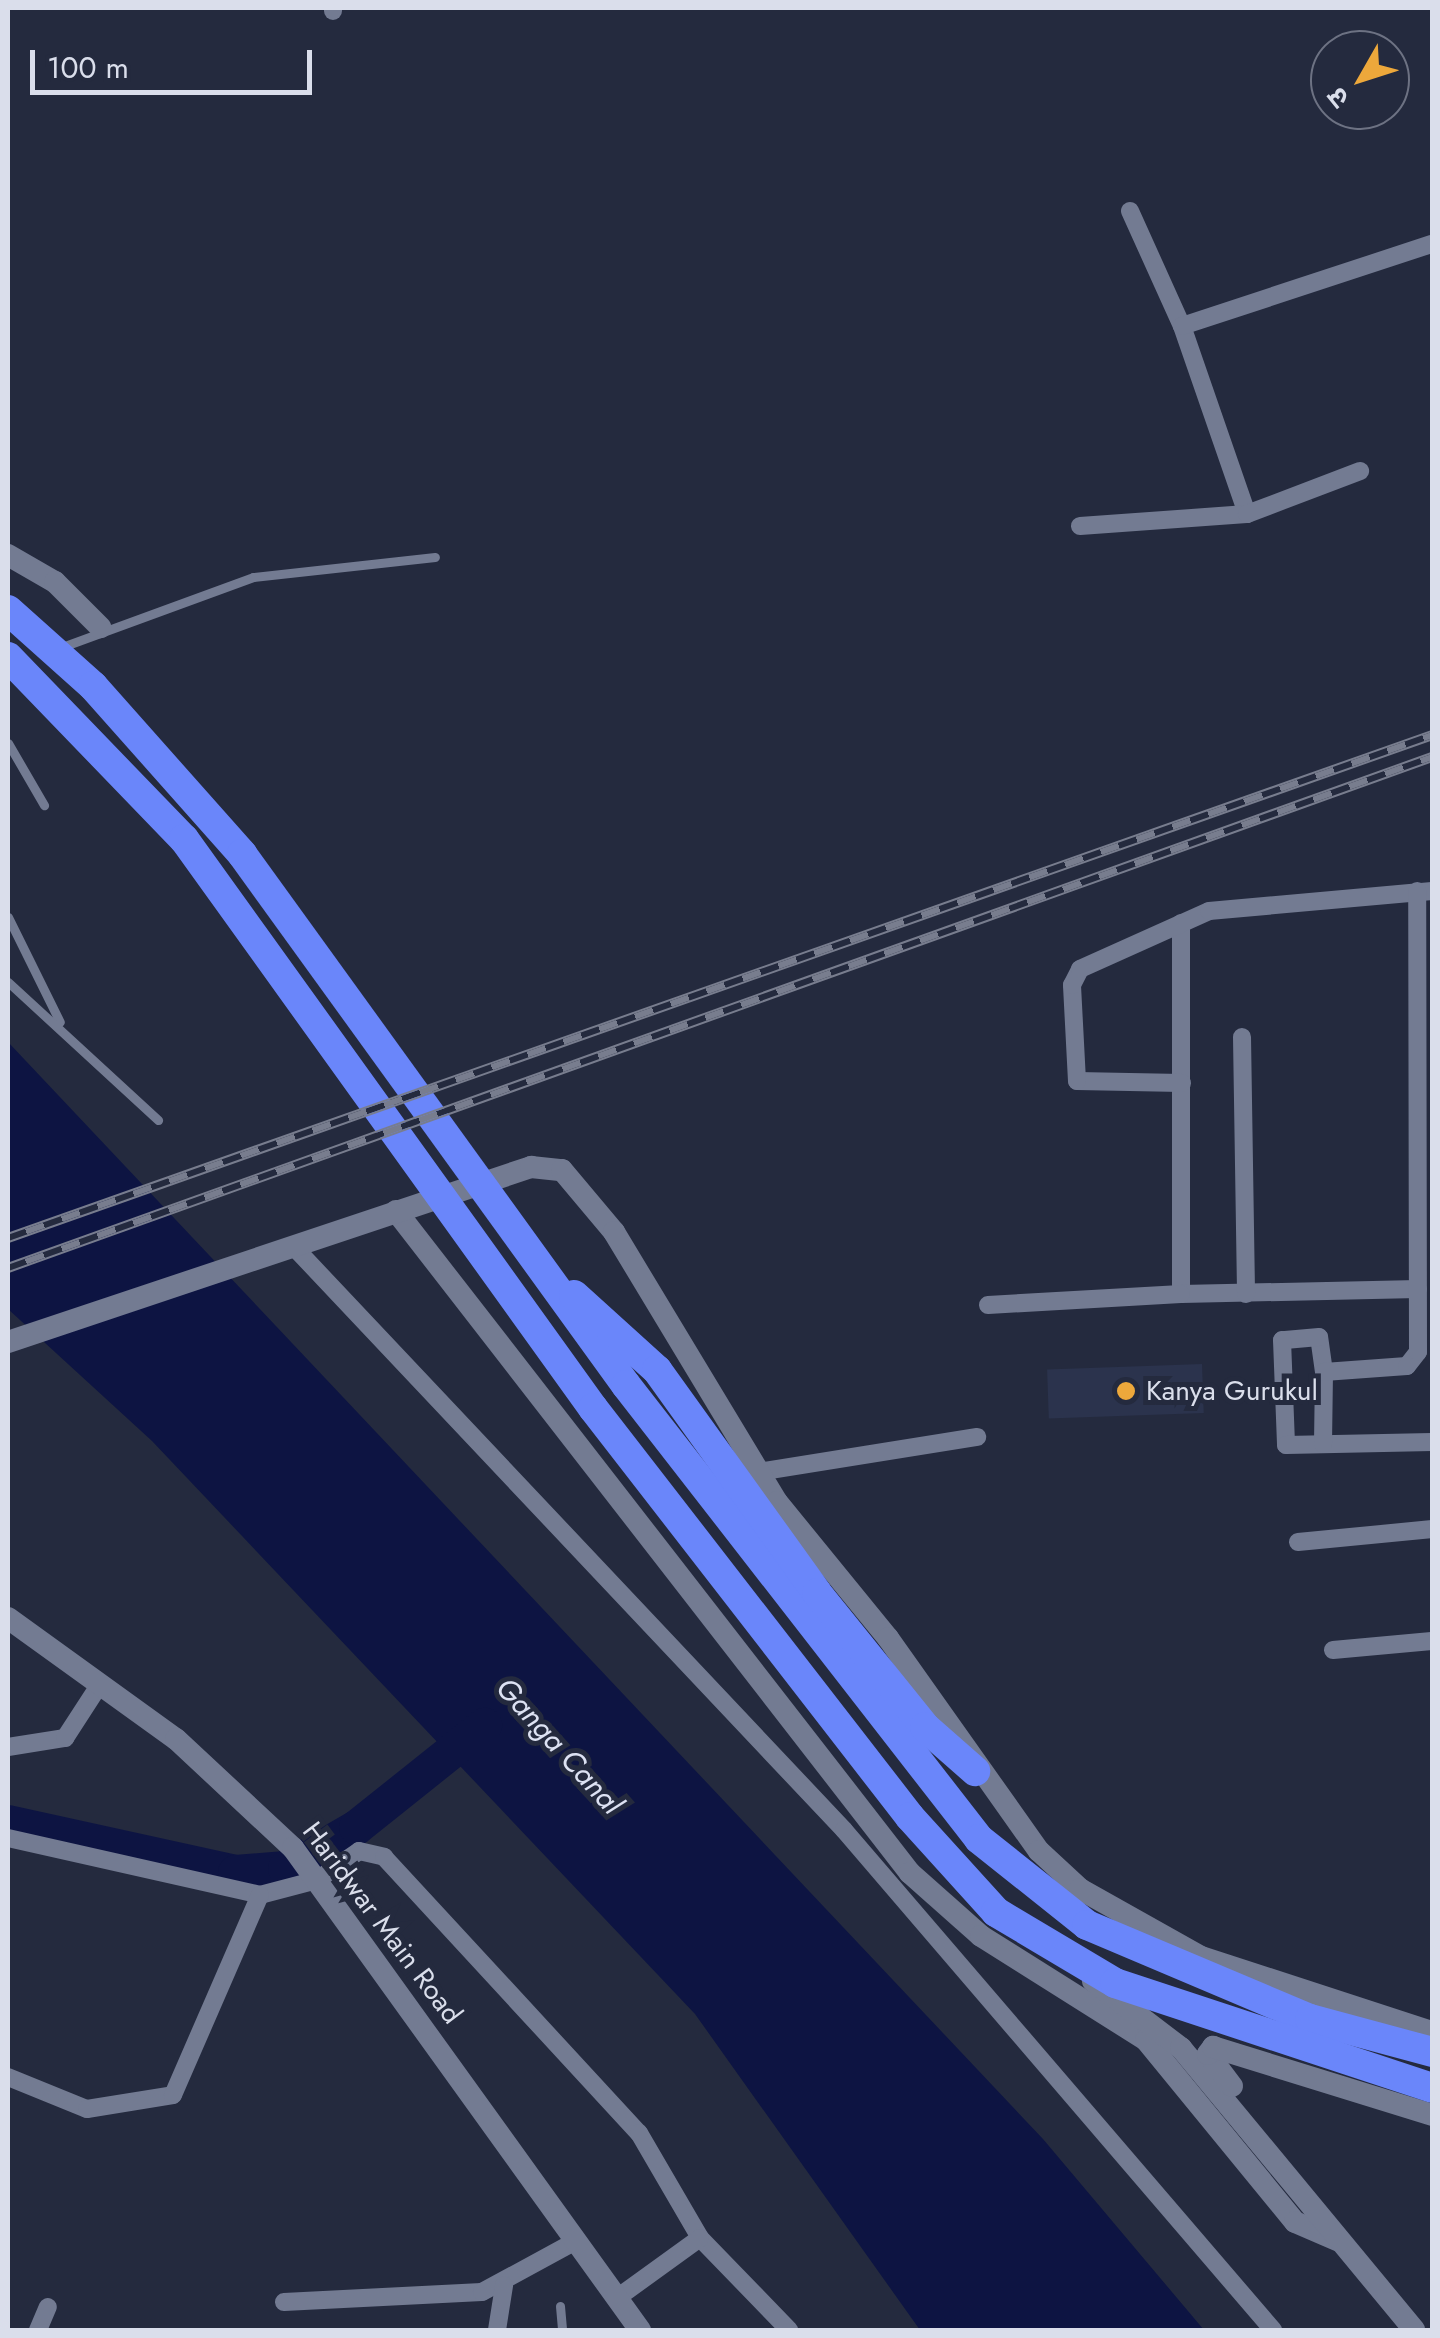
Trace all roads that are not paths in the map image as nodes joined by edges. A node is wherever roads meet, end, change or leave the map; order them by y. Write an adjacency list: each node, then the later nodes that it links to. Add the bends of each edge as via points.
1 (1130, 212): 3 (street)
2 (1432, 244): 3 (street)
3 (1182, 326): 5 (street)
4 (1360, 471): 5 (street)
5 (1247, 514): 6 (street)
6 (1080, 526)
7 (8, 555): 10 (street, via 55,582)
8 (435, 557): 10 (lane, via 253,577)
9 (17, 617): 25 (highway, via 93,686 242,854)
10 (100, 627): 12 (lane)
11 (8, 657): 47 (highway, via 184,839 593,1408 910,1816 996,1912)
12 (8, 675)
13 (8, 743): 14 (lane)
14 (44, 805)
15 (1425, 891): 17 (street, via 1209,912); 26 (street)
16 (8, 917): 19 (lane)
17 (1181, 923): 21 (street); 21 (street, via 1080,969 1072,1036 1082,1084)
18 (8, 982): 19 (lane)
19 (63, 1030): 22 (lane)
20 (1242, 1037): 28 (street)
21 (1182, 1083): 27 (street)
22 (158, 1120)
23 (396, 1212): 24 (street); 35 (street, via 530,1168 562,1170 614,1232); 54 (street, via 910,1873 981,1936 1146,2040 1295,2222)
24 (286, 1251): 30 (street); 66 (street, via 844,1830)
25 (540, 1268): 43 (highway, via 657,1370 818,1594 926,1727); 49 (highway, via 979,1839 1022,1881 1087,1925 1212,1982)
26 (1418, 1289): 28 (street); 31 (street, via 1415,1360)
27 (1182, 1294): 28 (street); 29 (street)
28 (1246, 1294)
29 (988, 1306)
30 (8, 1342)
31 (1324, 1372): 34 (street); 34 (street, via 1320,1337 1282,1340 1282,1439)
32 (977, 1438): 35 (street)
33 (1432, 1442): 34 (street)
34 (1322, 1444)
35 (758, 1472): 43 (street, via 888,1638)
36 (1432, 1529): 37 (street)
37 (1298, 1542)
38 (8, 1618): 41 (street, Haridwar Main Road)
39 (1432, 1641): 40 (street)
40 (1334, 1650)
41 (100, 1684): 42 (street, via 65,1738); 45 (street, Haridwar Main Road, via 176,1739 293,1848)
42 (8, 1747)
43 (975, 1771): 48 (street, via 1039,1851 1135,1922 1201,1957)
44 (8, 1838): 46 (street)
45 (314, 1876): 46 (street); 53 (street, via 360,1851 395,1865 510,2003 639,2133); 55 (street, Haridwar Main Road)
46 (260, 1894): 50 (street, via 173,2095 87,2109)
47 (1069, 1962): 51 (highway); 54 (street, via 1166,2033)
48 (1432, 2032)
49 (1432, 2052)
50 (8, 2077)
51 (1432, 2088)
52 (1432, 2115): 54 (street, via 1213,2047 1211,2060 1320,2198)
53 (700, 2238): 57 (street); 65 (street)
54 (1337, 2240): 67 (street)
55 (576, 2241): 56 (street); 57 (street, Haridwar Main Road)
56 (504, 2286): 58 (street); 62 (street)
57 (617, 2298): 64 (street, Haridwar Main Road)
58 (284, 2302)
59 (560, 2306): 63 (lane)
60 (48, 2308): 61 (street)
61 (38, 2330)
62 (497, 2330)
63 (562, 2330)
64 (640, 2330)
65 (788, 2330)
66 (1273, 2330)
67 (1414, 2330)

